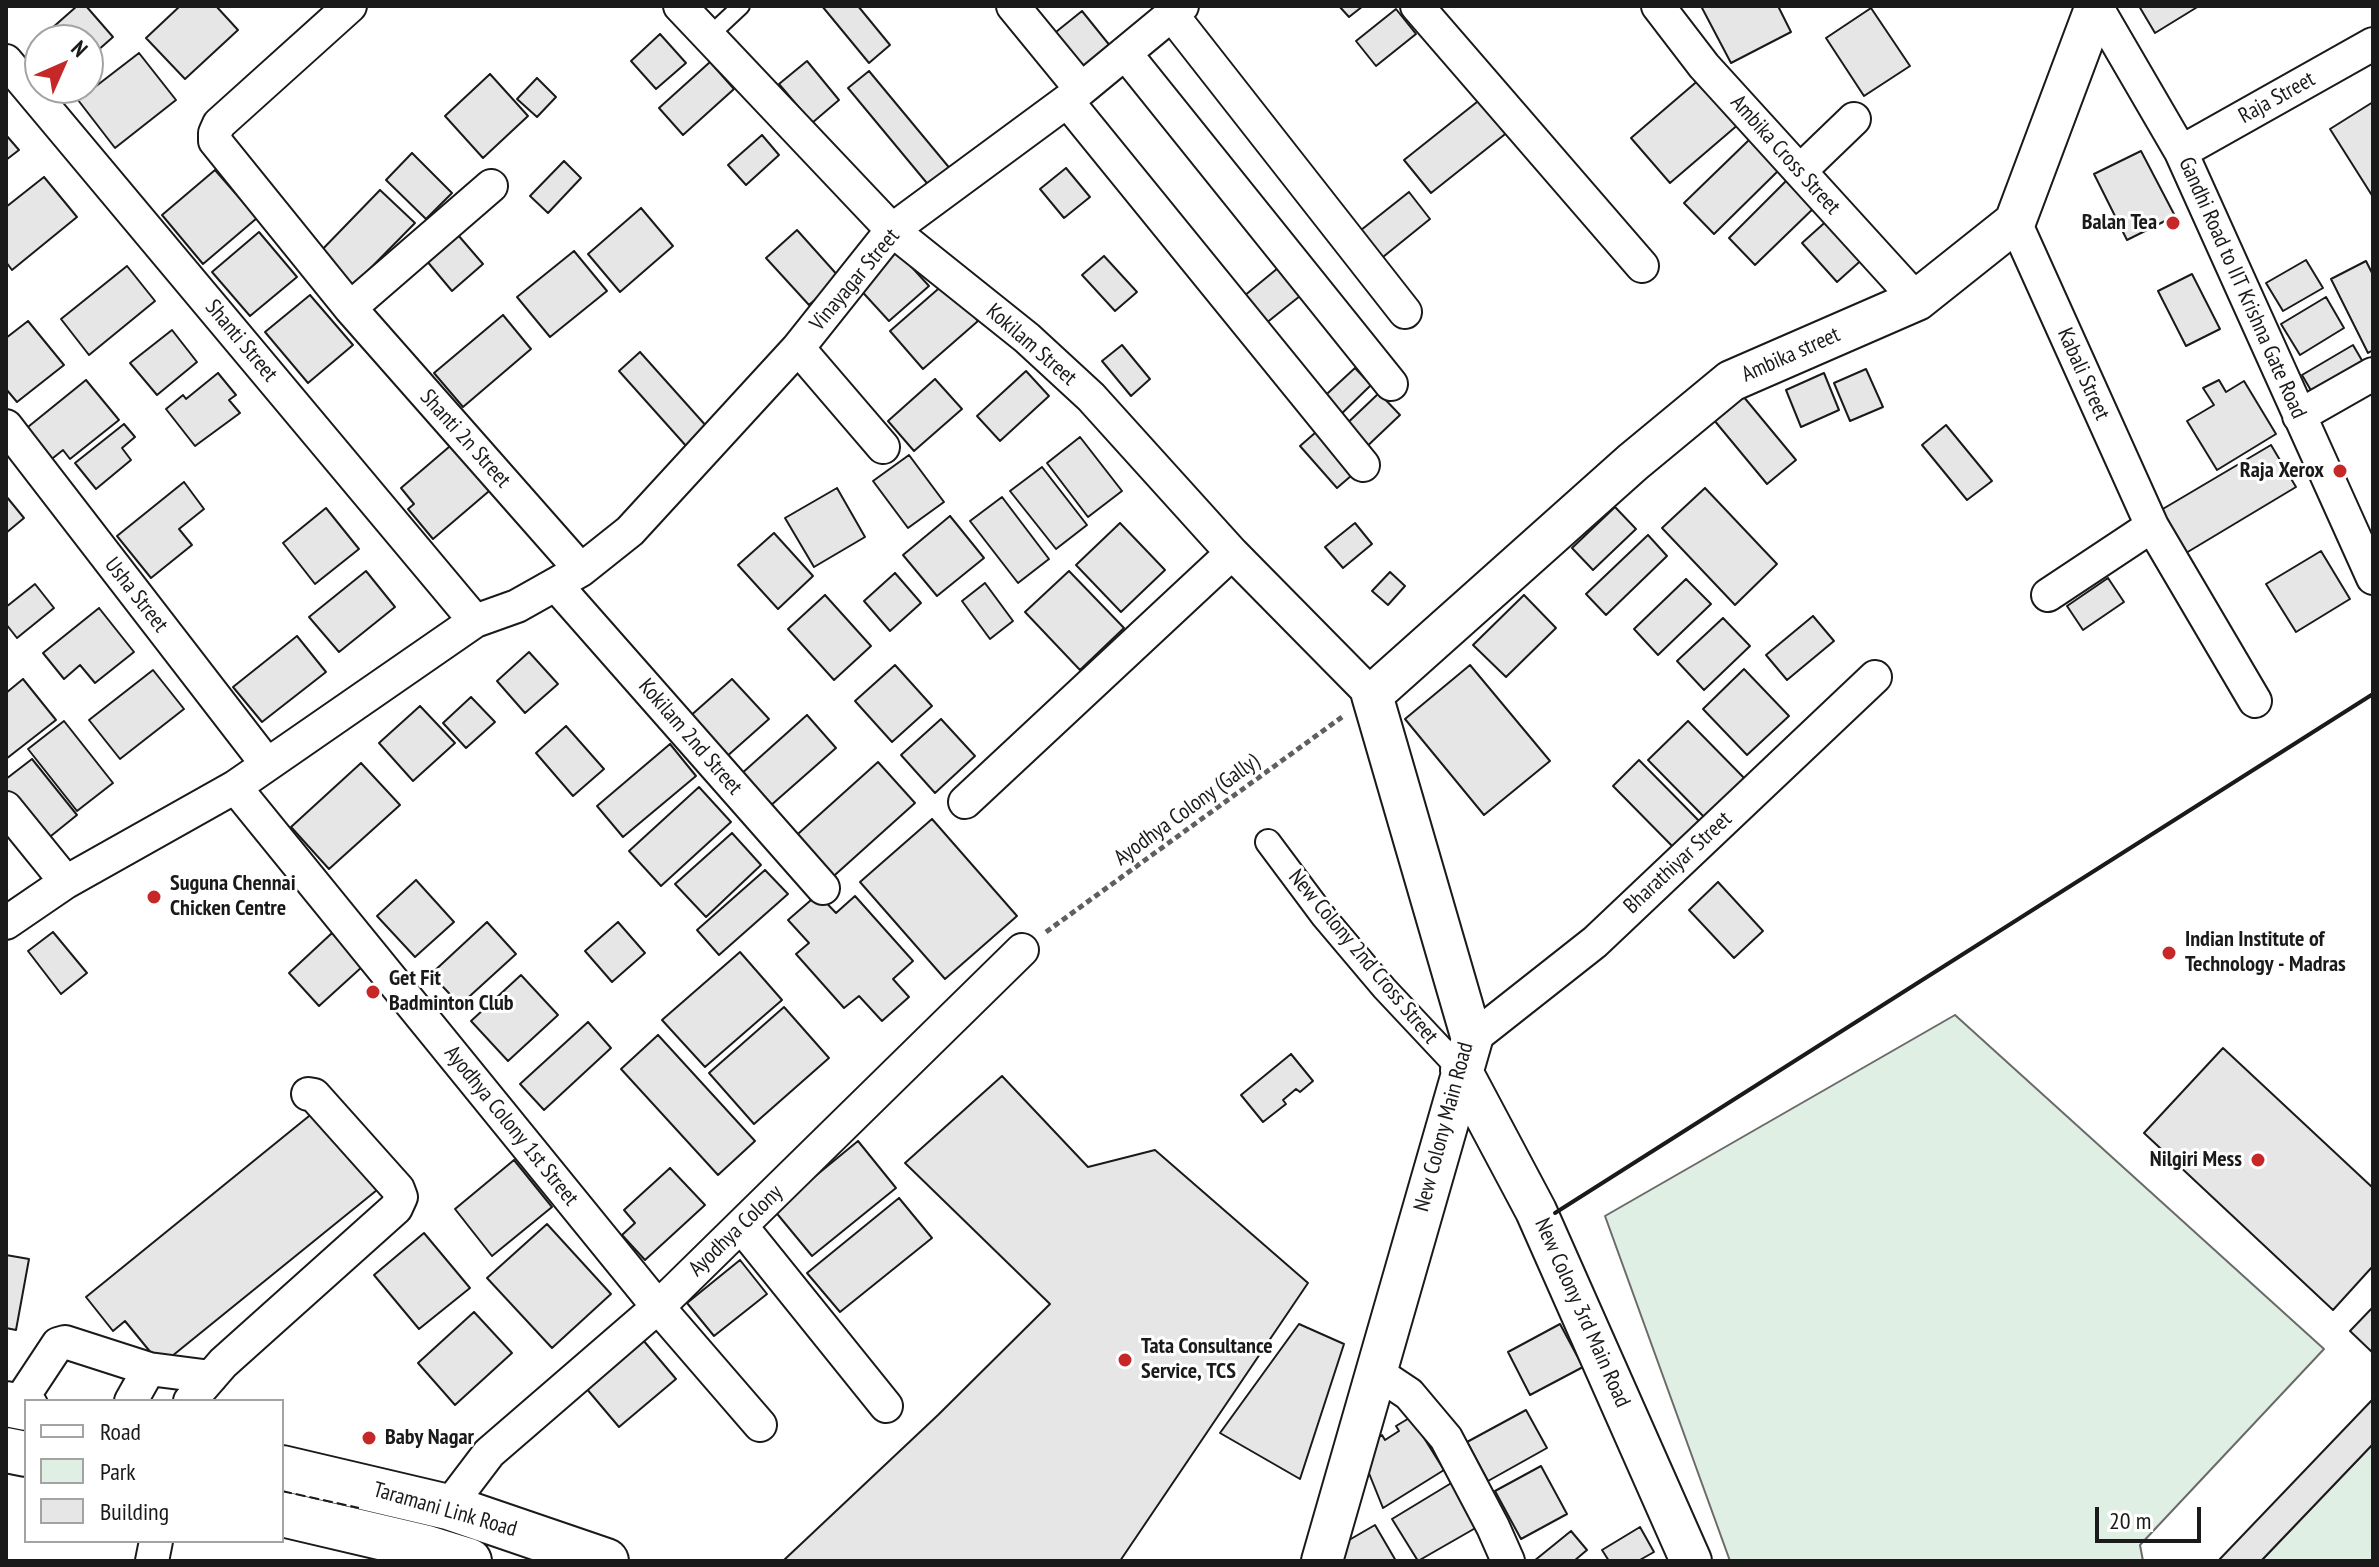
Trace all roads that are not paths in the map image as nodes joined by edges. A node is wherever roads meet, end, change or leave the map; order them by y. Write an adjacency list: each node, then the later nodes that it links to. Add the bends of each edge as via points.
1 (350, 6): 22 (street, Shanti 2n Street, via 215,133 215,141)
2 (680, 6): 9 (street, Kokilam Street)
3 (741, 6): 9 (lane)
4 (1013, 6): 13 (street)
5 (1417, 6): 20 (street)
6 (1658, 6): 16 (street, Ambika Cross Street, via 1704,66)
7 (2096, 6): 15 (street, Gandhi Road to IIT Krishna Gate Road); 18 (street)
8 (1177, 10): 11 (street, Vinayagar Street); 23 (street)
9 (709, 36): 19 (street, Kokilam Street)
10 (2373, 44): 15 (street, Raja Street)
11 (1125, 53): 13 (street, Vinayagar Street); 26 (street)
12 (6, 61): 36 (street, Shanti Street)
13 (1074, 95): 19 (street, Vinayagar Street); 30 (street)
14 (1854, 119): 16 (street)
15 (2181, 152): 27 (street, Gandhi Road to IIT Krishna Gate Road)
16 (1800, 171): 21 (street, Ambika Cross Street)
17 (491, 186): 22 (street)
18 (2015, 222): 21 (street, Ambika street); 31 (street, Kabali Street)
19 (892, 230): 24 (street, Vinayagar Street); 32 (street, Kokilam Street, via 1027,338 1091,397)
20 (1642, 266)
21 (1917, 300): 38 (street, Ambika street, via 1731,381)
22 (350, 308): 33 (street, Shanti 2n Street)
23 (1405, 312)
24 (798, 348): 29 (street); 33 (street, Vinayagar Street, via 630,531)
25 (2373, 374): 27 (street)
26 (1391, 384)
27 (2299, 416): 34 (street, Gandhi Road to IIT Krishna Gate Road)
28 (6, 426): 40 (street, Usha Street)
29 (883, 447)
30 (1363, 465)
31 (2152, 526): 35 (street); 39 (street, Kabali Street)
32 (1232, 553): 38 (street, Kokilam Street); 42 (street)
33 (569, 577): 36 (street, Vinayagar Street, via 517,606); 46 (street, Kokilam 2nd Street)
34 (2373, 578)
35 (2048, 595)
36 (475, 621): 40 (street, Vinayagar Street)
37 (1875, 677): 49 (street, Bharathiyar Street, via 1595,942)
38 (1372, 695): 49 (street, New Colony Main Road)
39 (2255, 701)
40 (266, 763): 41 (street, Vinayagar Street)
41 (235, 787): 45 (street, Vinayagar Street); 52 (street, Ayodhya Colony 1st Street)
42 (965, 802)
43 (6, 808): 45 (street)
44 (1268, 842): 49 (street, New Colony 2nd Cross Street, via 1384,988)
45 (66, 882): 47 (street, Vinayagar Street)
46 (823, 888)
47 (6, 923)
48 (1022, 950): 51 (street, Ayodhya Colony)
49 (1466, 1055): 54 (street, New Colony Main Road); 67 (street, New Colony 3rd Main Road)
50 (308, 1094): 55 (street, via 401,1197 396,1208 223,1363)
51 (741, 1226): 52 (street, Ayodhya Colony); 58 (street)
52 (658, 1307): 59 (street, Ayodhya Colony 1st Street); 61 (street, Ayodhya Colony, via 489,1453)
53 (149, 1369): 55 (street); 56 (street); 57 (street, via 65,1342 58,1344)
54 (1376, 1372): 64 (street, New Colony Main Road); 66 (street, via 1409,1394 1446,1438)
55 (201, 1389)
56 (132, 1399)
57 (16, 1406)
58 (886, 1406)
59 (760, 1425)
60 (284, 1468): 61 (main road, Taramani Link Road)
61 (448, 1507): 63 (main road); 65 (main road, Taramani Link Road)
62 (284, 1514): 63 (main road, Taramani Link Road)
63 (453, 1556)
64 (1324, 1559)
65 (606, 1561)
66 (1508, 1561)
67 (1691, 1561)

